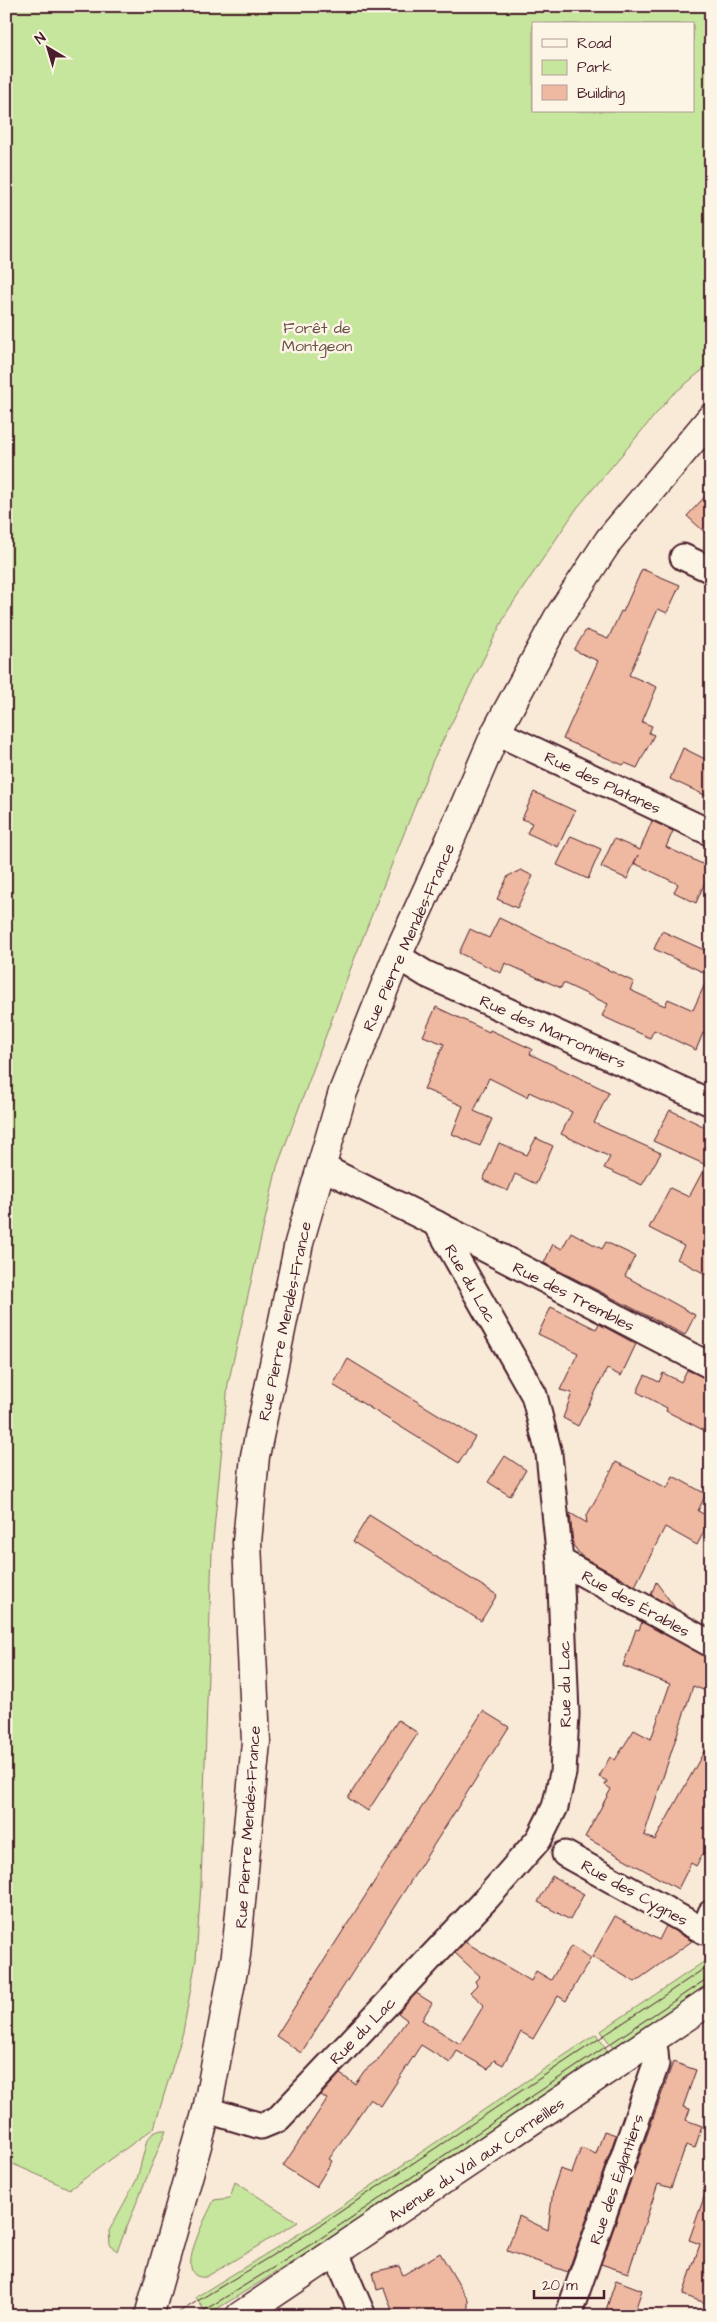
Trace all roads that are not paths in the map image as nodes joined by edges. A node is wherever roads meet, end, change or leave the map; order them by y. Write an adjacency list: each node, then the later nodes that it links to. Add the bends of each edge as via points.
1 (711, 418): 4 (main road, Rue Pierre Mendès-France, via 609,540 558,618)
2 (683, 557): 3 (street)
3 (711, 570)
4 (496, 732): 5 (street, Rue des Platanes); 6 (main road, Rue Pierre Mendès-France)
5 (711, 833)
6 (397, 956): 7 (street, Rue des Marronniers, via 426,974); 8 (main road, Rue Pierre Mendès-France, via 343,1092)
7 (711, 1103)
8 (322, 1166): 9 (street); 17 (main road, Rue Pierre Mendès-France, via 299,1242 255,1456 247,1542 256,1742 236,1955)
9 (437, 1224): 10 (street, Rue des Trembles); 11 (street, Rue du Lac, via 534,1395 549,1454)
10 (711, 1366)
11 (560, 1561): 12 (street, Rue des Érables); 17 (street, Rue du Lac, via 566,1714 563,1773 555,1807 539,1839 278,2119 261,2126)
12 (711, 1644)
13 (565, 1854): 14 (street, Rue des Cygnes)
14 (708, 1922)
15 (711, 2000): 16 (main road, Avenue du Val aux Corneilles)
16 (649, 2042): 18 (main road, Avenue du Val aux Corneilles); 22 (street, Rue des Églantiers, via 655,2051 656,2064)
17 (207, 2110): 19 (main road, Rue Pierre Mendès-France)
18 (336, 2253): 20 (main road, Avenue du Val aux Corneilles); 21 (street)
19 (149, 2316)
20 (240, 2316)
21 (363, 2316)
22 (568, 2316)

